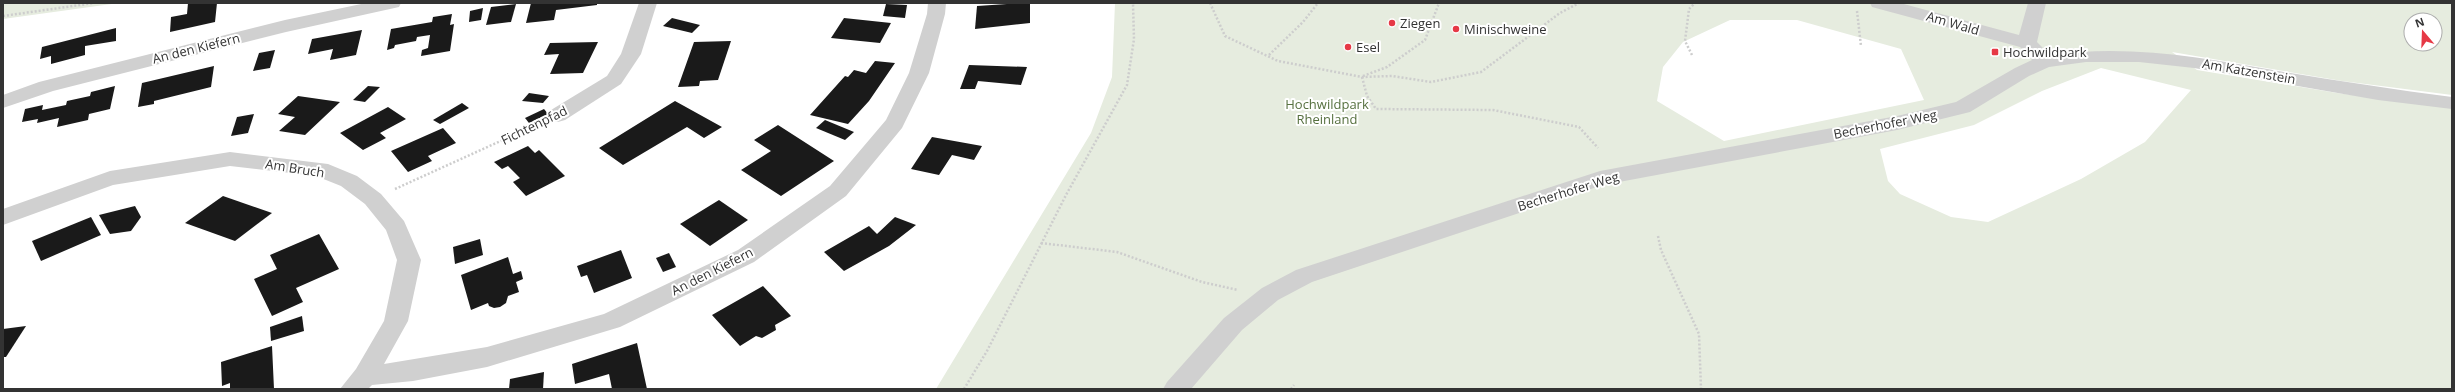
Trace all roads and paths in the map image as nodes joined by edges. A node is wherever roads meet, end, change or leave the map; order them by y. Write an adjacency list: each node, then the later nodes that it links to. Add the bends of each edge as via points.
1 (94, 3): 14 (path)
2 (392, 3): 21 (street, An den Kiefern, via 285,26 46,86)
3 (648, 3): 23 (street, Fichtenpfad, via 631,54 614,80)
4 (937, 3): 30 (street, An den Kiefern, via 919,73 895,123 838,191 746,256 611,321 487,357)
5 (1133, 3): 28 (path, via 1134,39 1127,85)
6 (1210, 3): 17 (path, via 1224,36)
7 (1318, 3): 17 (path, via 1303,22)
8 (1439, 3): 20 (path, via 1425,40 1387,66)
9 (1579, 3): 20 (path, via 1560,13 1481,72 1431,82 1392,76)
10 (1695, 3): 18 (path, via 1689,9 1685,40)
11 (1856, 3): 16 (path, via 1862,41)
12 (1879, 3): 15 (street, Am Wald)
13 (2037, 3): 15 (street)
14 (3, 16)
15 (2027, 43): 19 (street)
16 (1860, 46)
17 (1268, 55): 20 (path, via 1278,61)
18 (1692, 55)
19 (2045, 62): 22 (street, Am Katzenstein, via 2086,56 2139,56 2194,62 2378,94); 29 (street, Becherhofer Weg, via 2022,72 1963,107 1896,123 1600,178 1304,276)
20 (1362, 77): 24 (path, via 1367,96 1376,109 1493,110 1579,127)
21 (3, 102)
22 (2452, 103)
23 (558, 115): 25 (path, Fichtenpfad)
24 (1598, 148)
25 (374, 199): 26 (street, Am Bruch, via 349,181 320,170 230,160 110,178); 30 (street, Am Bruch, via 396,227 409,260 396,321)
26 (3, 217)
27 (1658, 236): 35 (path, via 1661,250 1699,334)
28 (1041, 243): 29 (path, via 1117,252 1202,282); 32 (path, via 987,351)
29 (1270, 294): 33 (street, Becherhofer Weg, via 1233,324)
30 (359, 383)
31 (1294, 386): 34 (path)
32 (964, 389)
33 (1176, 389)
34 (1291, 389)
35 (1701, 389)

